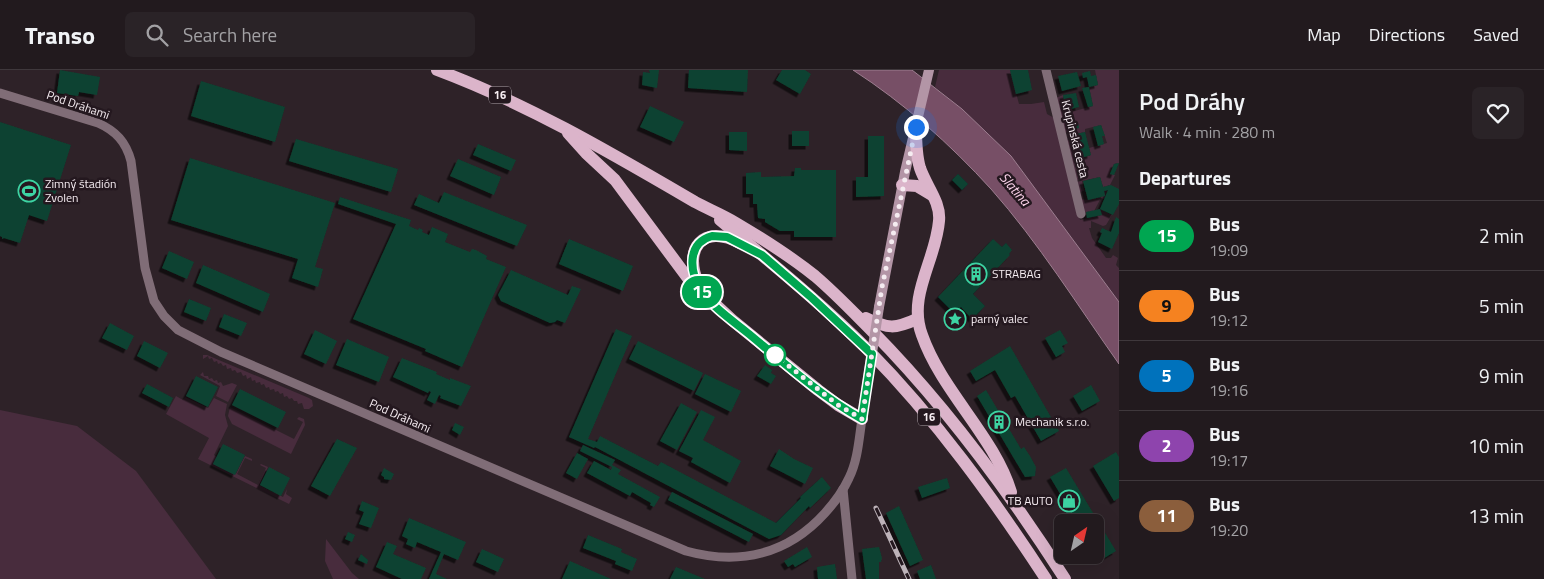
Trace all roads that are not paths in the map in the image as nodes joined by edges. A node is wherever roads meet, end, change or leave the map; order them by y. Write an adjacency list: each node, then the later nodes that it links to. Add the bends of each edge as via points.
1 (437, 70): 5 (main road, 16)
2 (929, 70): 6 (street)
3 (1046, 70): 10 (street, Krupinská cesta)
4 (0, 93): 16 (street, Pod Dráhami, via 98,123 122,140 131,161 152,295 170,323 198,341 658,540 703,556 742,556 786,545 813,525)
5 (562, 125): 9 (main road, 16); 12 (main road, via 615,180 677,265)
6 (916, 127): 7 (street); 8 (main road, via 920,167)
7 (902, 185): 8 (main road, via 917,186); 15 (street, bridge, via 878,307)
8 (933, 196): 14 (main road, via 940,220 919,298)
9 (699, 204): 11 (main road, 16); 13 (main road, 16, via 778,248)
10 (1081, 214)
11 (762, 255): 12 (main road, via 727,237 706,238 696,247 692,259); 19 (main road, 16, via 847,330 917,404 970,469)
12 (701, 290): 15 (main road, via 732,320 818,390)
13 (851, 310): 14 (main road, via 890,327 902,326); 17 (main road, 16, via 936,401)
14 (917, 318): 17 (main road, via 926,346 942,376 1005,472)
15 (862, 419): 16 (street, Pod Dráhami, via 854,466)
16 (844, 489): 18 (street)
17 (1014, 502): 20 (main road, 16)
18 (852, 579)
19 (1046, 579)
20 (1065, 579)

